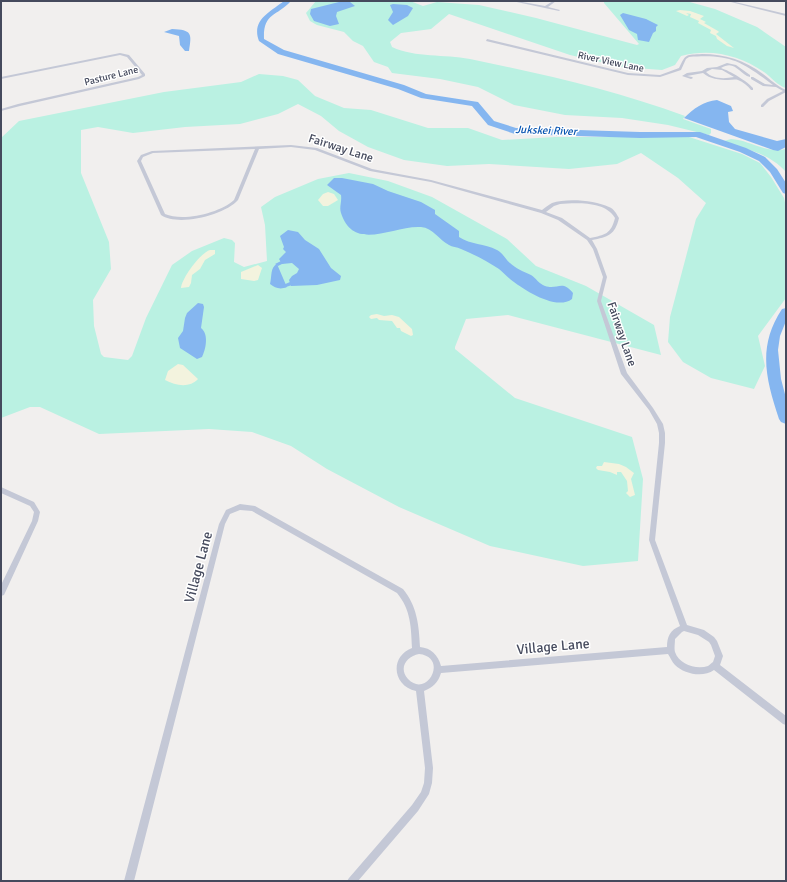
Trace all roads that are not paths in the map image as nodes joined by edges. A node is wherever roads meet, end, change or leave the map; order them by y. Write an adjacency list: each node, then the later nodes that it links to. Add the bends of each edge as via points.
1 (513, 1): 4 (street)
2 (555, 1): 4 (street)
3 (728, 1): 6 (street)
4 (546, 7): 5 (street)
5 (559, 10)
6 (786, 15)
7 (487, 40): 13 (street, River View Lane, via 624,73 647,76 662,76 678,70 682,68 688,56 728,56 749,66)
8 (718, 68): 9 (street); 12 (street, via 730,72); 13 (street, via 724,64 732,64 764,85)
9 (704, 72): 11 (street, via 684,76); 12 (street, via 708,76)
10 (1, 78): 17 (street, Pasture Lane, via 120,54 128,56 144,75)
11 (691, 78)
12 (737, 78): 14 (street)
13 (776, 86): 15 (street, River View Lane)
14 (752, 89)
15 (786, 91): 16 (street)
16 (762, 106)
17 (1, 110)
18 (257, 148): 18 (street, Fairway Lane, via 152,152 142,156 139,161 164,215 169,219 184,218 221,210 233,204); 19 (street, Fairway Lane, via 310,147 371,170 426,180)
19 (544, 212): 20 (street, Fairway Lane); 20 (street, via 553,205 564,204 596,204 613,210 617,218 612,232)
20 (590, 239): 23 (street, Fairway Lane, via 605,274 606,280 599,301 621,368 656,416 661,429 662,443 652,540)
21 (1, 490): 22 (street, via 32,504 37,512)
22 (1, 593)
23 (684, 628): 24 (street, via 671,638); 26 (street, via 699,631 712,640 718,654)
24 (670, 650): 26 (street, via 673,657 686,669 702,672); 27 (street, Village Lane)
25 (416, 651): 27 (street, via 431,656); 28 (street, via 402,660 400,670 408,685); 30 (street, Village Lane, via 413,612 400,591 253,508 240,507 228,512 222,524)
26 (715, 666): 29 (street)
27 (438, 670): 28 (street, via 434,680)
28 (420, 688): 31 (street, via 429,768 425,794)
29 (786, 721)
30 (129, 881)
31 (352, 881)

